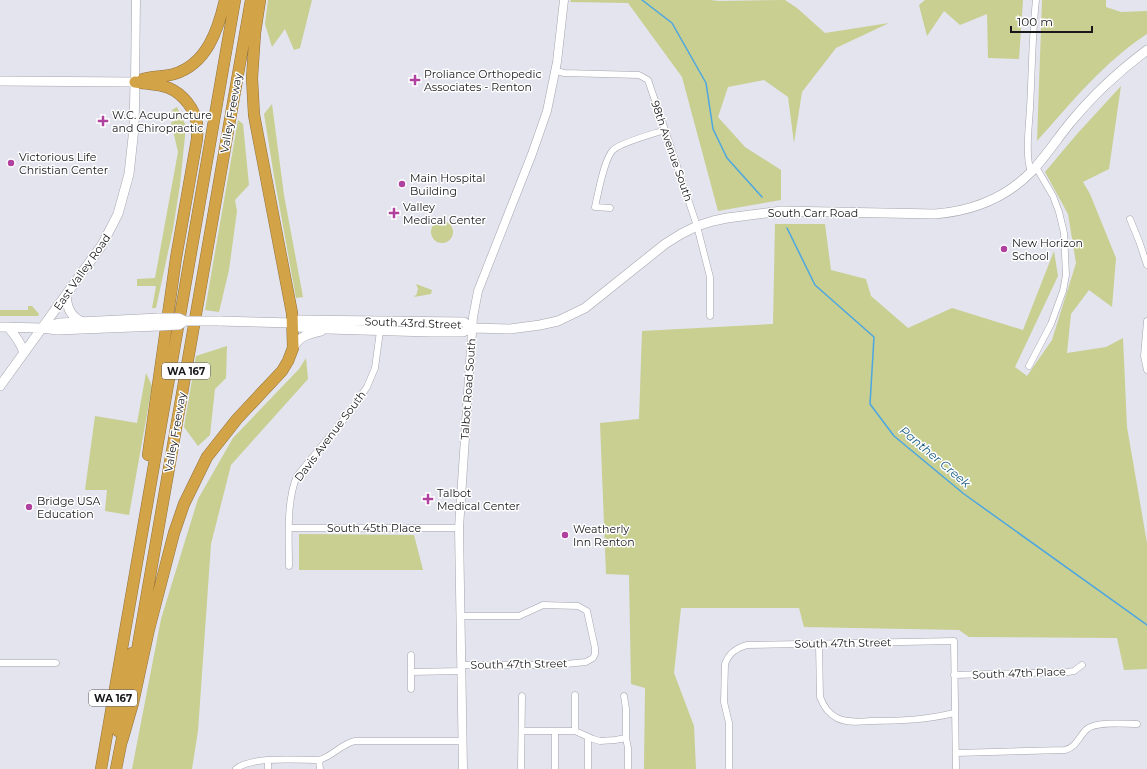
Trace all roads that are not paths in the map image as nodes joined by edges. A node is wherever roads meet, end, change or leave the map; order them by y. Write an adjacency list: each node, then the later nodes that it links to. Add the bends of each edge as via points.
1 (136, 0): 12 (street, East Valley Road)
2 (225, 0): 12 (highway, via 220,22 205,51 197,60 176,73)
3 (235, 0): 37 (highway, Valley Freeway / WA 167)
4 (246, 0): 65 (highway)
5 (251, 0): 59 (highway, Valley Freeway / WA 167)
6 (260, 0): 24 (highway, via 252,78 254,115)
7 (564, 0): 10 (street, Talbot Road South)
8 (1036, 0): 14 (street, via 1028,165)
9 (1147, 50): 14 (main road, South Carr Road, via 1110,81 1070,123)
10 (556, 71): 13 (street, 98th Avenue South, via 639,75 645,78 648,80); 27 (street, Talbot Road South, via 543,121 478,291)
11 (0, 81): 12 (main road)
12 (135, 82): 19 (main road, East Valley Road, via 129,174 118,214 102,245); 37 (highway, via 168,88 180,95 189,103 197,124 134,546)
13 (665, 130): 15 (street, via 619,146 612,151 595,206); 17 (street, 98th Avenue South)
14 (1033, 170): 17 (main road, South Carr Road, via 1010,190 991,200 953,212 910,214 781,211 727,218); 32 (street, via 1053,196 1059,212 1064,233 1066,275 1051,324)
15 (610, 208)
16 (1130, 219): 18 (street)
17 (697, 226): 20 (street, 98th Avenue South, via 710,277); 27 (main road, South Carr Road, via 665,244 585,308 558,321 522,328)
18 (1147, 266)
19 (66, 295): 22 (main road, via 68,310 74,318); 26 (main road, East Valley Road)
20 (710, 316)
21 (1147, 321): 33 (street, via 1144,356)
22 (83, 322): 23 (main road, South 43rd Street); 26 (main road, South 43rd Street, via 59,323)
23 (159, 322): 24 (main road, South 43rd Street, bridge, via 179,318 185,321); 26 (main road, South 43rd Street, via 57,330)
24 (293, 323): 27 (main road, South 43rd Street, via 298,320 464,322); 28 (main road, South 43rd Street, via 298,327); 30 (highway)
25 (4, 327): 26 (main road); 31 (main road, via 15,336)
26 (42, 328): 31 (main road, East Valley Road)
27 (472, 328): 29 (main road, South 43rd Street, via 463,332); 36 (street, Talbot Road South)
28 (328, 329): 29 (main road, South 43rd Street); 30 (main road, via 305,335)
29 (380, 331): 35 (street, Davis Avenue South, via 375,368 368,387 297,476 291,499)
30 (293, 348): 59 (highway, via 282,371 207,456 184,504 174,533)
31 (24, 353): 34 (main road, East Valley Road)
32 (1029, 366)
33 (1147, 370)
34 (0, 386)
35 (290, 528): 36 (street, South 45th Place); 38 (street, Davis Avenue South)
36 (460, 528): 39 (street, Talbot Road South)
37 (138, 555): 64 (highway, Valley Freeway / WA 167)
38 (289, 566)
39 (462, 616): 45 (street, Talbot Road South); 45 (street, South 47th Street, via 519,616 543,605 578,606 587,611 595,648 593,658 586,662)
40 (819, 644): 47 (street, South 47th Street, via 954,641); 52 (street, via 820,697 827,710 836,718 852,722 911,721); 75 (street, South 47th Street, via 747,645 740,647 727,658 724,671 724,702 729,723)
41 (411, 655): 46 (street)
42 (0, 663): 43 (street)
43 (56, 663)
44 (1082, 665): 47 (street, South 47th Place, via 1068,672)
45 (462, 668): 46 (street, South 47th Street); 60 (street, Talbot Road South)
46 (411, 672): 48 (street)
47 (954, 674): 52 (street)
48 (411, 689)
49 (575, 695): 56 (street)
50 (522, 696): 54 (street)
51 (624, 696): 58 (street)
52 (954, 713): 61 (street)
53 (1137, 724): 61 (street, via 1088,728 1076,745 1065,750)
54 (522, 730): 55 (street); 71 (street)
55 (555, 731): 56 (street); 72 (street)
56 (575, 731): 57 (street)
57 (588, 737): 58 (street, via 600,741); 73 (street)
58 (626, 738): 74 (street)
59 (122, 741): 66 (highway, Valley Freeway / WA 167)
60 (463, 741): 63 (street, via 355,741); 70 (street, Talbot Road South)
61 (956, 753): 76 (street)
62 (268, 760): 63 (street); 67 (street, via 246,764); 68 (street)
63 (319, 760): 69 (street)
64 (101, 769)
65 (112, 769)
66 (116, 769)
67 (236, 769)
68 (268, 769)
69 (320, 769)
70 (463, 769)
71 (521, 769)
72 (555, 769)
73 (588, 769)
74 (628, 769)
75 (729, 769)
76 (956, 769)

